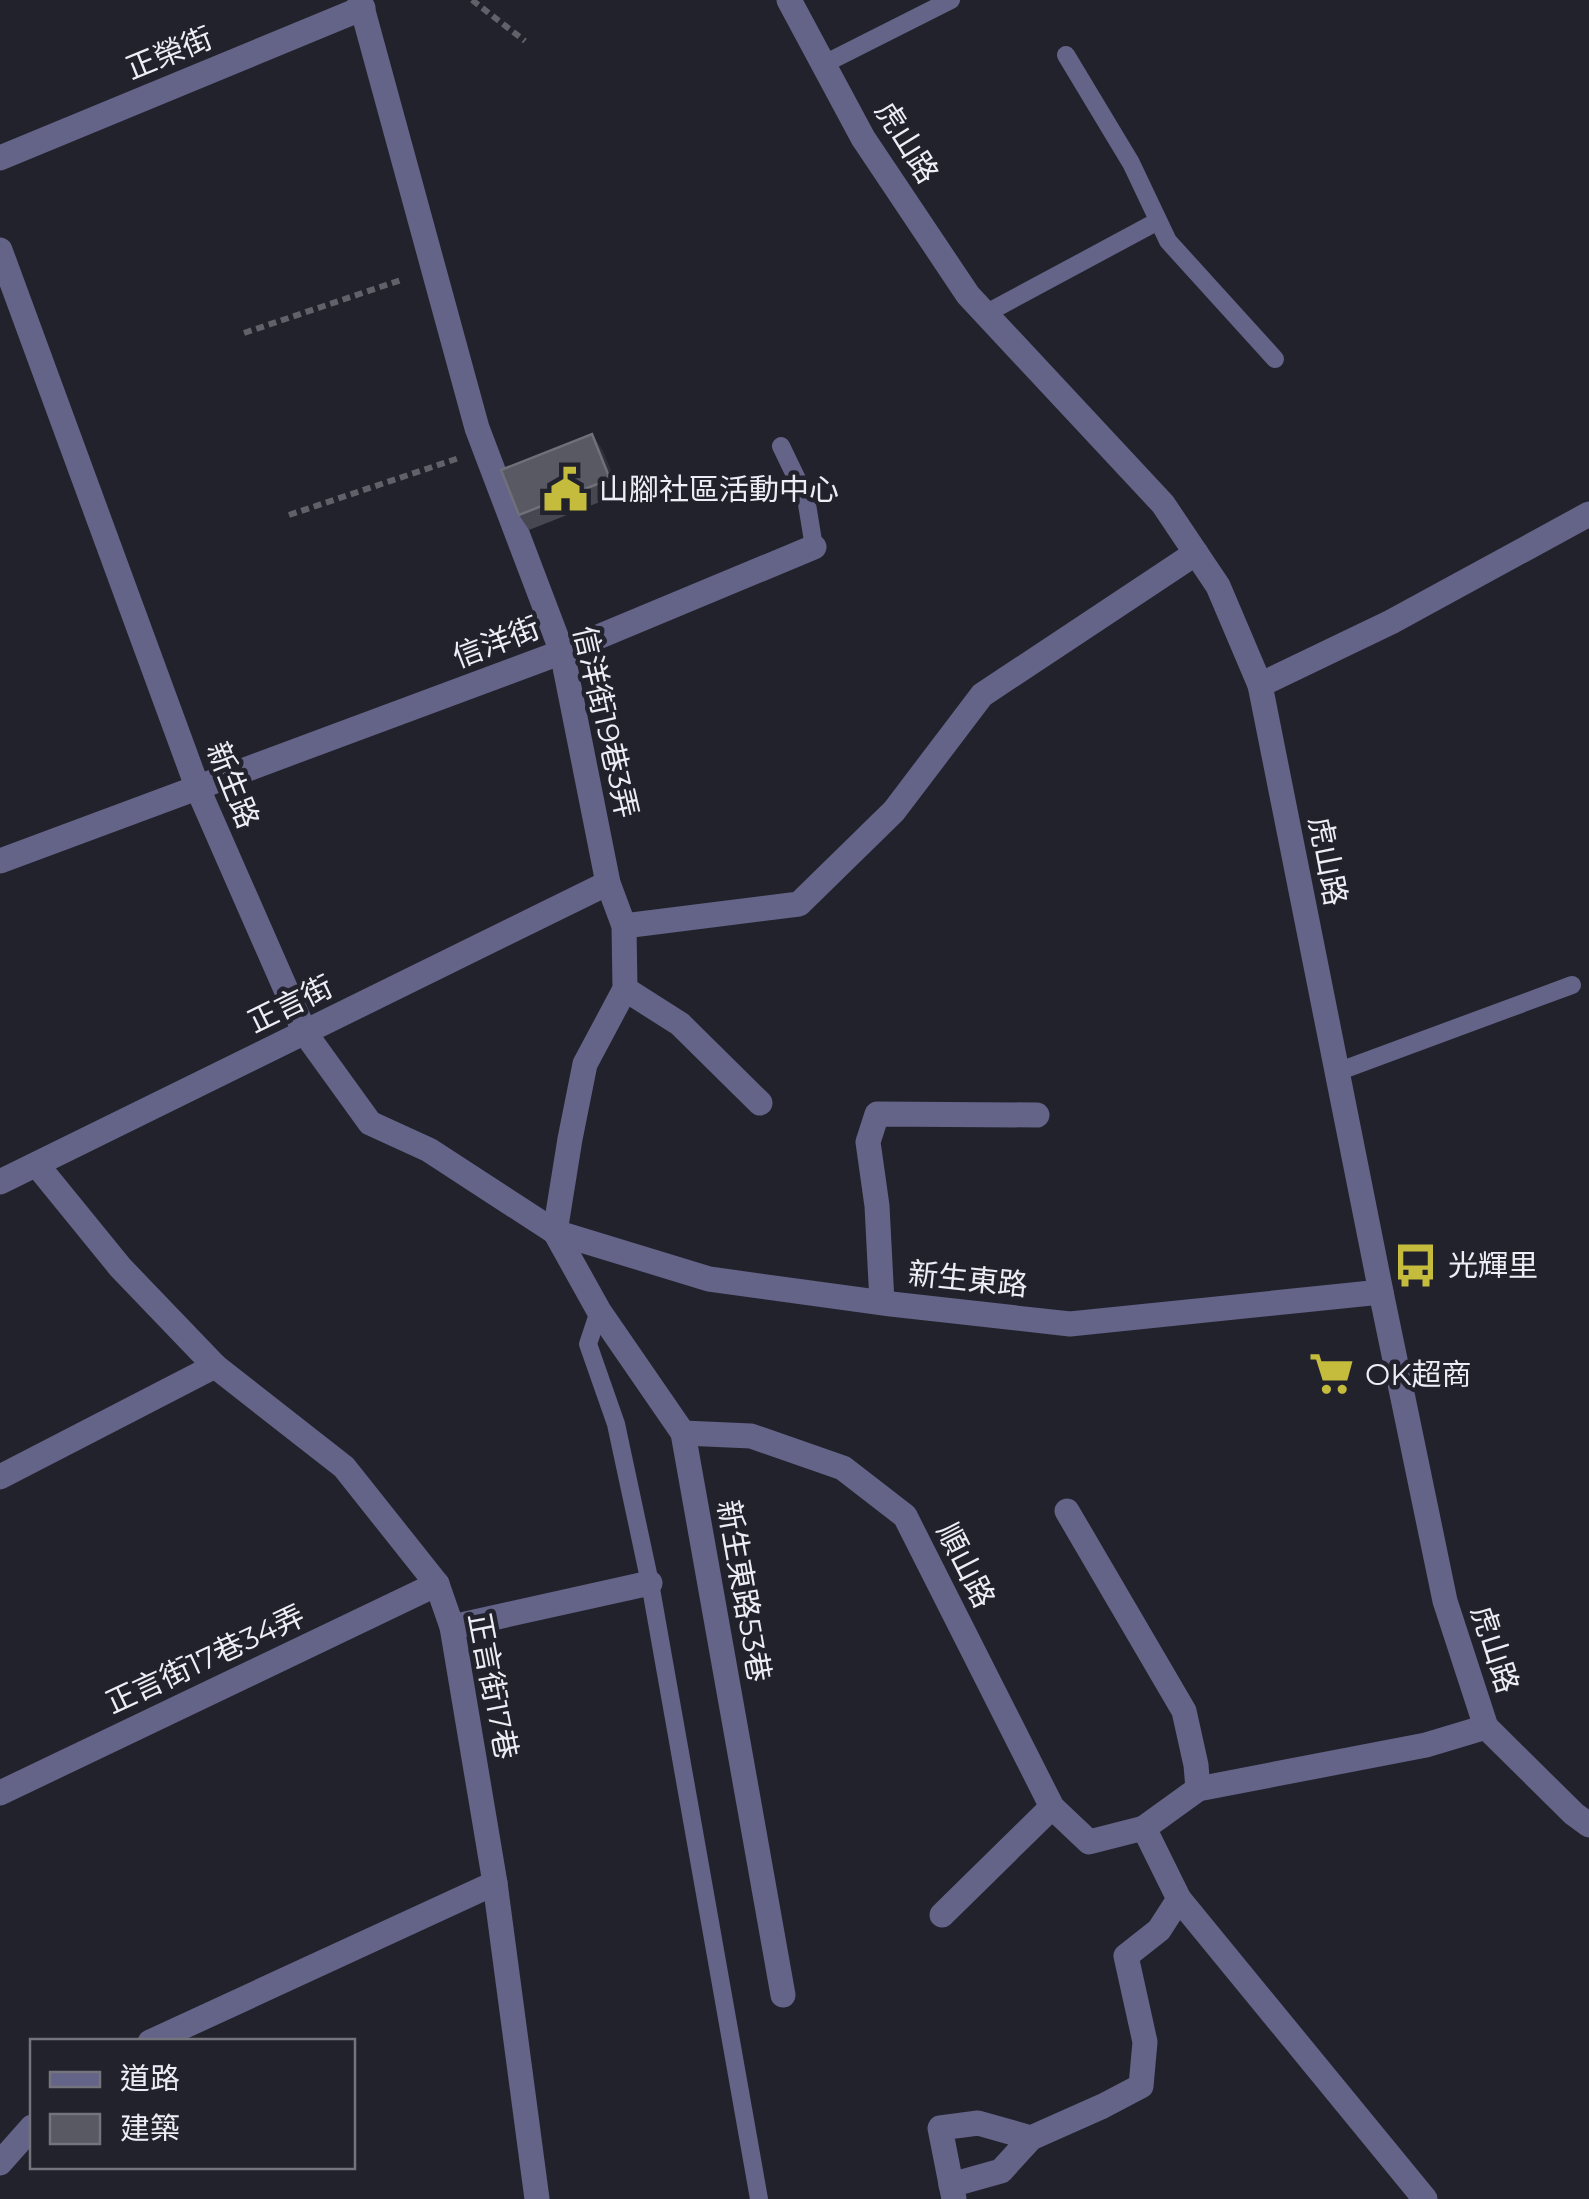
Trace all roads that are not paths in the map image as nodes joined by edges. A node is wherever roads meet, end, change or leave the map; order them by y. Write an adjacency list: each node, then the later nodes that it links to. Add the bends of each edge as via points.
1 (789, 0): 5 (street, 虎山路)
2 (951, 0): 5 (lane)
3 (362, 4): 6 (street, 正榮街); 15 (street, 信洋街19巷3弄, via 478,428)
4 (1066, 55): 7 (lane)
5 (824, 64): 9 (street, 虎山路, via 863,138)
6 (0, 158)
7 (1158, 221): 9 (lane); 10 (lane, via 1168,241)
8 (0, 250): 17 (street, 新生路)
9 (986, 314): 14 (street, 虎山路, via 1163,504)
10 (1275, 359)
11 (781, 446): 13 (lane, via 806,498)
12 (1589, 514): 16 (street)
13 (814, 547): 15 (street, 信洋街)
14 (1196, 553): 16 (street, 虎山路, via 1218,586); 20 (street, via 982,695 894,811 799,904)
15 (562, 652): 17 (street, 信洋街); 19 (street, 信洋街19巷3弄)
16 (1260, 685): 24 (street, 虎山路)
17 (198, 788): 18 (street, 信洋街); 23 (street, 新生路)
18 (0, 861)
19 (608, 882): 20 (street, 信洋街19巷3弄); 23 (street, 正言街)
20 (624, 926): 22 (street, 信洋街19巷3弄)
21 (1572, 985): 24 (lane)
22 (624, 988): 25 (street, via 680,1024); 29 (street, 信洋街19巷3弄, via 585,1064)
23 (305, 1033): 27 (street, 正言街); 29 (street, 新生路, via 370,1123 429,1150)
24 (1337, 1072): 30 (street, 虎山路)
25 (760, 1103)
26 (1037, 1115): 31 (street, via 877,1114 868,1142)
27 (37, 1165): 28 (street, 正言街); 33 (street, 正言街17巷, via 120,1267)
28 (0, 1182)
29 (555, 1232): 31 (street, 新生東路, via 709,1279); 32 (street, 新生東路53巷)
30 (1380, 1292): 31 (street, 新生東路, via 1070,1324); 40 (street, 虎山路, via 1445,1601)
31 (882, 1302)
32 (599, 1311): 34 (street, 新生東路53巷); 37 (lane, via 588,1344 616,1424)
33 (214, 1366): 35 (street); 38 (street, 正言街17巷, via 344,1467)
34 (683, 1432): 43 (street, 順山路, via 751,1436 844,1468 905,1516); 49 (street, 新生東路53巷)
35 (0, 1477)
36 (1068, 1511): 41 (street, via 1184,1710)
37 (650, 1583): 39 (street); 56 (lane)
38 (437, 1584): 39 (street, 正言街17巷); 42 (street, 正言街17巷34弄)
39 (452, 1626): 46 (street, 正言街17巷)
40 (1486, 1726): 41 (street); 44 (street, 虎山路)
41 (1198, 1789): 45 (street)
42 (0, 1793)
43 (1052, 1807): 45 (street, 順山路, via 1090,1842); 48 (street)
44 (1589, 1825)
45 (1144, 1828): 47 (street)
46 (495, 1883): 50 (street); 55 (street, 正言街17巷)
47 (1179, 1899): 52 (street, via 1160,1930 1126,1956 1145,2042 1140,2086); 57 (street)
48 (942, 1915)
49 (783, 1995)
50 (157, 2039)
51 (30, 2128): 53 (street)
52 (1031, 2138): 54 (street, via 1001,2172); 54 (street, via 978,2123 940,2128)
53 (0, 2163)
54 (952, 2192)
55 (537, 2199)
56 (759, 2199)
57 (1425, 2199)

